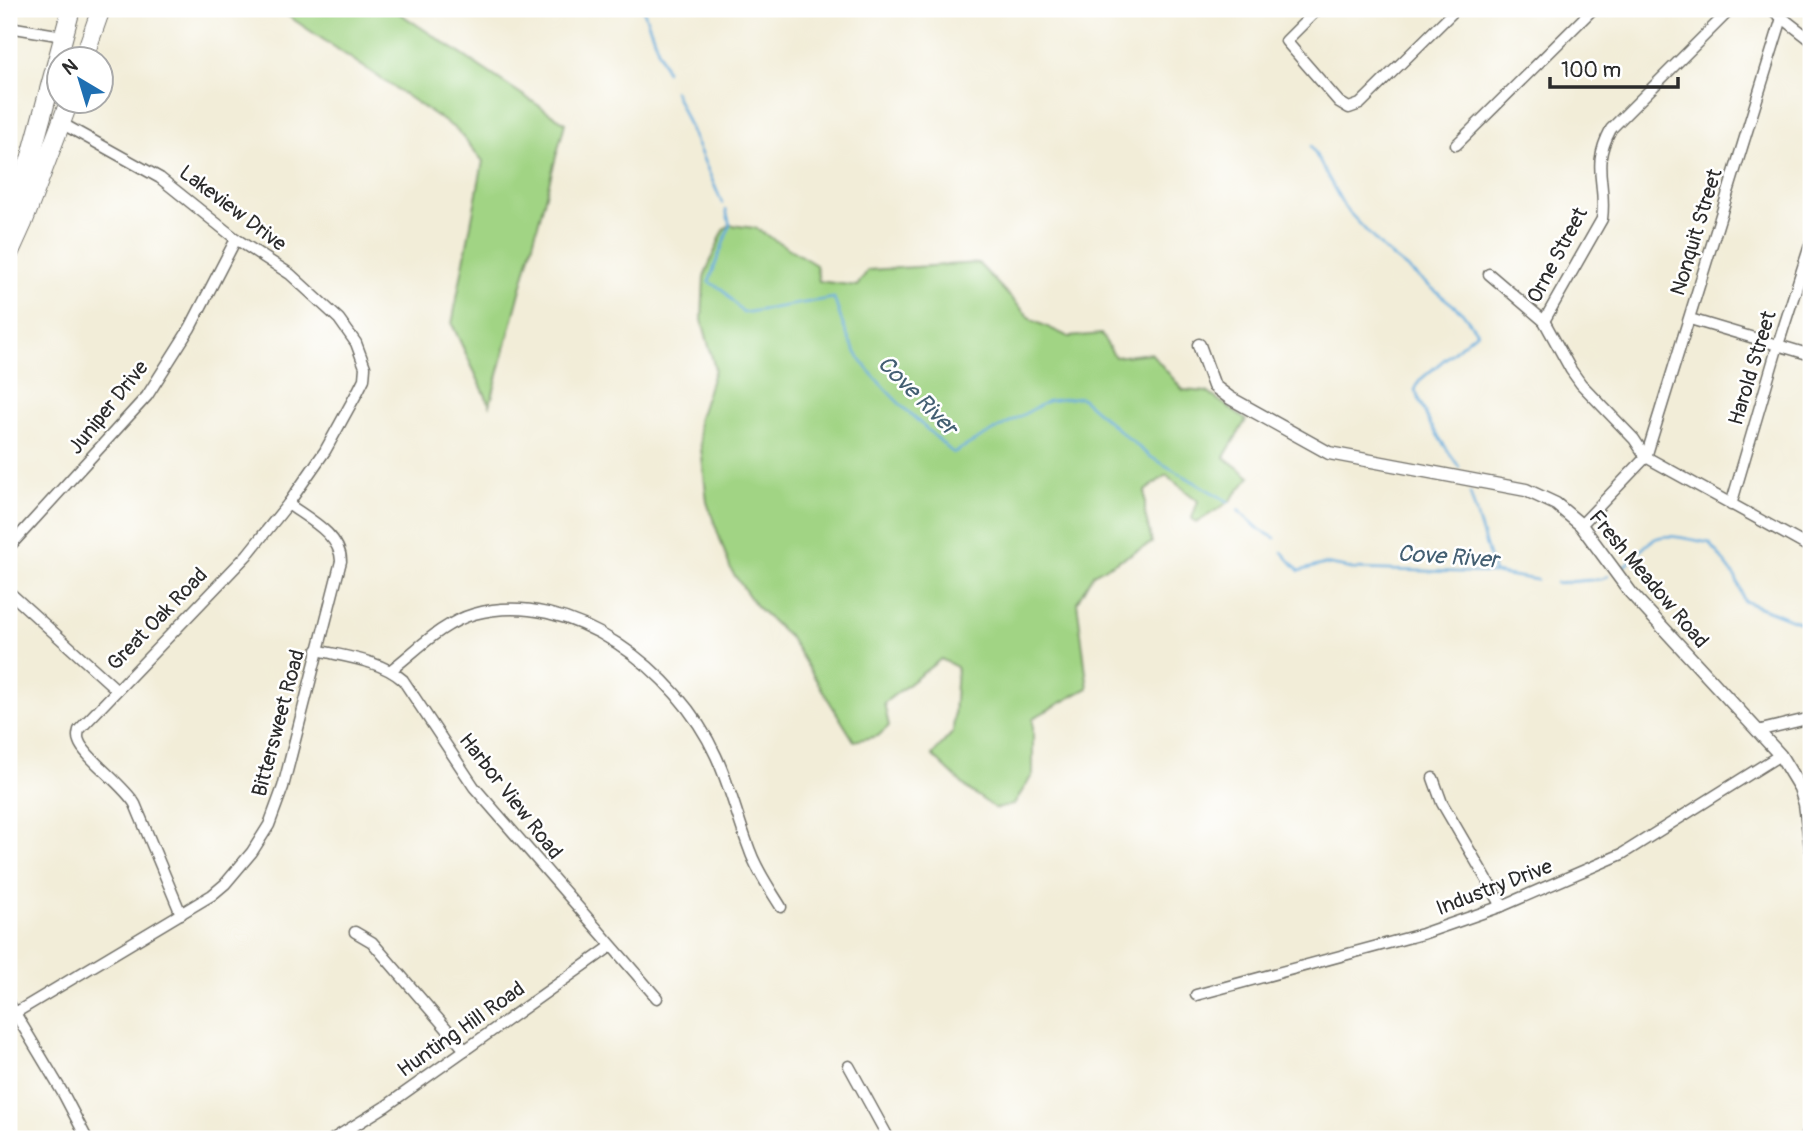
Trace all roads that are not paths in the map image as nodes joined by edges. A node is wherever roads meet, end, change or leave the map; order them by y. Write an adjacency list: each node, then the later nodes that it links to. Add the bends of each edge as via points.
1 (71, 9): 10 (highway)
2 (101, 9): 12 (highway)
3 (1318, 9): 4 (street, via 1286,41 1349,108 1360,104)
4 (1456, 9)
5 (1593, 9): 15 (street)
6 (1731, 9): 22 (street, Orne Street, via 1611,129 1600,154 1602,219)
7 (1771, 9): 8 (street)
8 (1782, 18): 11 (street); 21 (street, Nonquit Street)
9 (9, 27): 10 (street)
10 (63, 36): 16 (highway)
11 (1811, 40)
12 (88, 46)
13 (64, 116): 14 (highway)
14 (61, 123): 17 (street, Lakeview Drive, via 160,178); 19 (highway)
15 (1456, 145)
16 (9, 218)
17 (236, 239): 25 (street, Lakeview Drive, via 290,274 328,307); 31 (street, Juniper Drive, via 190,328 147,397)
18 (1811, 242): 24 (street, Harold Street)
19 (9, 254)
20 (1489, 274): 22 (street)
21 (1690, 319): 24 (street); 27 (street, Nonquit Street)
22 (1544, 321): 27 (street, via 1571,370)
23 (1199, 345): 30 (street, Fresh Meadow Road, via 1214,386 1329,453 1526,490 1556,504)
24 (1778, 345): 26 (street); 29 (street, Harold Street)
25 (360, 351): 28 (street, Great Oak Road, via 365,367 362,385)
26 (1811, 355)
27 (1646, 457): 29 (street); 30 (street)
28 (288, 504): 34 (street, Bittersweet Road, via 327,533 341,554); 36 (street, Great Oak Road, via 247,555)
29 (1731, 505): 32 (street)
30 (1581, 525): 38 (street, Fresh Meadow Road, via 1631,593)
31 (9, 547)
32 (1811, 548)
33 (9, 592): 36 (street)
34 (317, 650): 35 (street); 44 (street, Bittersweet Road, via 269,825 225,884)
35 (391, 670): 43 (street, via 444,628 472,614 505,608 581,624 628,649 683,701 716,755 751,855); 46 (street, Harbor View Road, via 403,680 474,787)
36 (116, 689): 44 (street, Great Oak Road, via 81,728 79,741 135,804)
37 (1811, 718): 38 (street)
38 (1757, 731): 39 (street, Fresh Meadow Road)
39 (1780, 755): 41 (street, Fresh Meadow Road, via 1800,788); 42 (street, Industry Drive, via 1622,854)
40 (1433, 778): 42 (street, via 1442,803)
41 (1811, 848)
42 (1502, 906): 47 (street, Industry Drive, via 1443,928)
43 (780, 907)
44 (181, 914): 49 (street, Bittersweet Road)
45 (355, 932): 50 (street, via 372,942)
46 (610, 947): 48 (street, Harbor View Road); 50 (street, Hunting Hill Road)
47 (1196, 995)
48 (656, 998)
49 (12, 1008): 53 (street)
50 (465, 1050): 54 (street, Hunting Hill Road)
51 (849, 1066): 55 (street)
52 (1811, 1120): 56 (street)
53 (87, 1139)
54 (333, 1139)
55 (889, 1139)
56 (1806, 1139)

